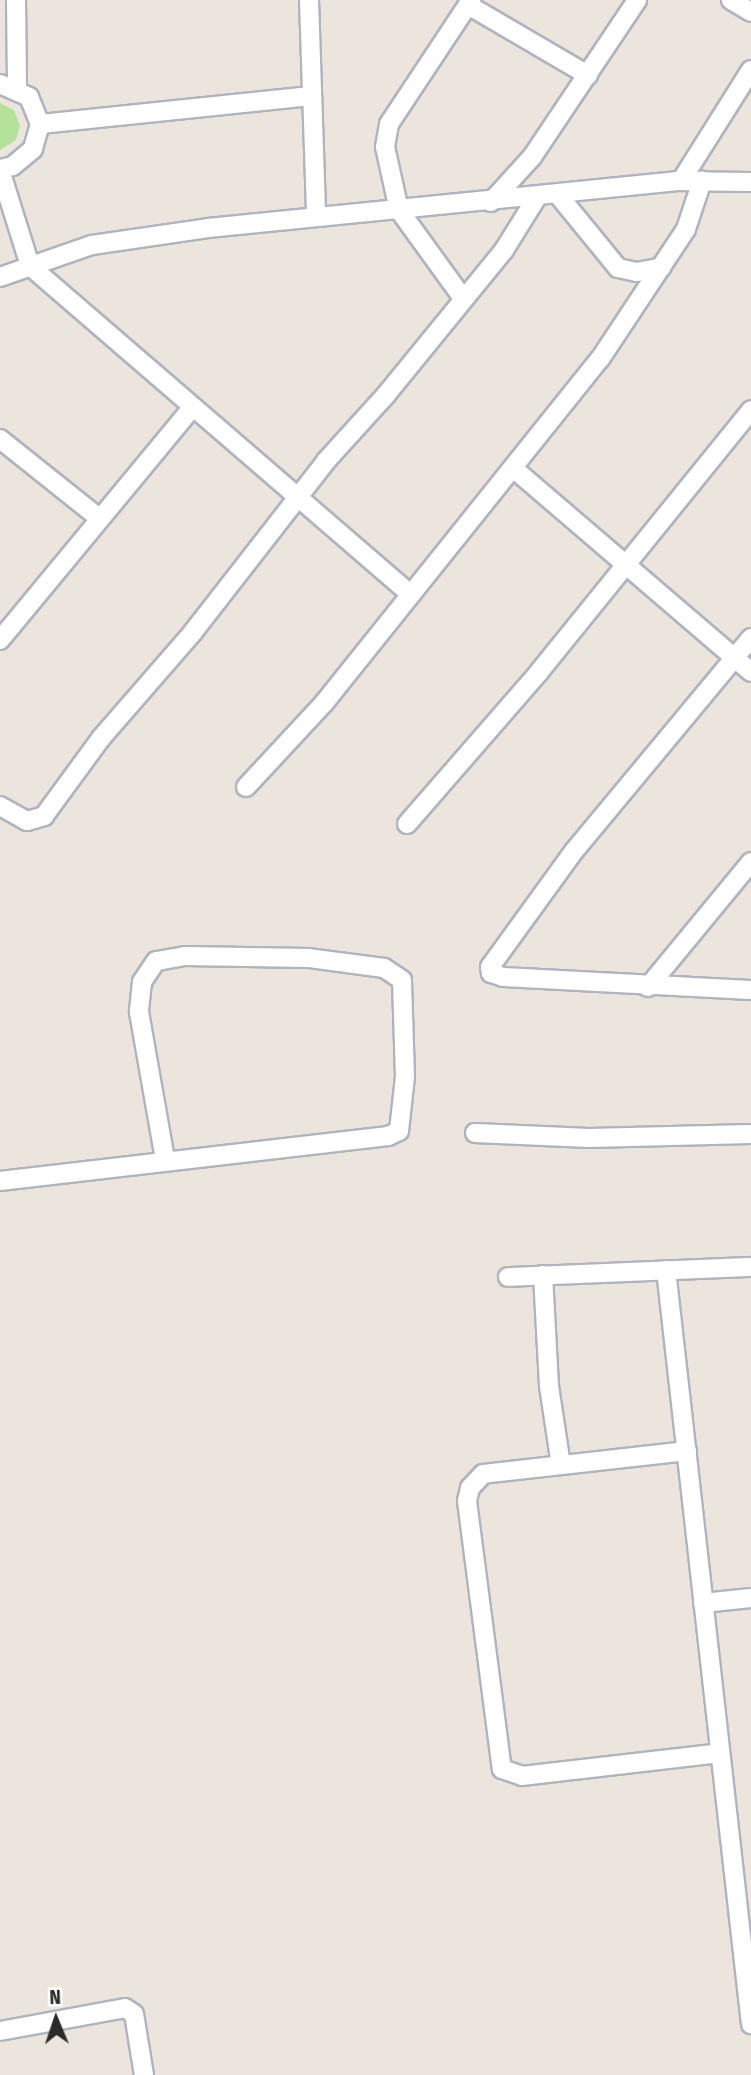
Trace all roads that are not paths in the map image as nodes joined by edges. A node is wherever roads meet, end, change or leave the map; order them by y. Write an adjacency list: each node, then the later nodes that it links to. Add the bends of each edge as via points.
1 (16, 0): 9 (street)
2 (309, 0): 10 (street)
3 (637, 0): 8 (street)
4 (731, 0): 6 (street)
5 (469, 3): 8 (street); 19 (street, via 389,124 387,170)
6 (751, 12)
7 (751, 70): 13 (street)
8 (588, 75): 18 (street, via 532,157)
9 (8, 86): 11 (street, via 29,97)
10 (312, 96): 11 (street); 20 (street)
11 (40, 124): 12 (street, via 33,149 13,166)
12 (0, 169): 21 (street)
13 (681, 181): 14 (street); 16 (street)
14 (702, 181): 15 (street); 22 (street, via 695,211)
15 (751, 182)
16 (559, 196): 17 (street); 22 (street, via 618,268 637,272)
17 (537, 197): 18 (street); 24 (street, via 504,250)
18 (491, 202): 19 (street)
19 (399, 210): 20 (street); 24 (street)
20 (316, 216): 21 (street, via 92,246)
21 (30, 266): 23 (street); 25 (street)
22 (662, 267): 28 (street, via 600,359)
23 (0, 277)
24 (462, 297): 29 (street)
25 (192, 408): 29 (street); 30 (street)
26 (751, 410): 31 (street)
27 (0, 439): 30 (street)
28 (513, 468): 31 (street); 32 (street)
29 (298, 497): 32 (street); 38 (street, via 193,632 101,738 44,816 27,821)
30 (99, 518): 33 (street)
31 (625, 566): 35 (street); 39 (street)
32 (409, 593): 37 (street, via 324,703)
33 (2, 633)
34 (751, 638): 35 (street)
35 (733, 658): 36 (street); 41 (street, via 490,961 491,974 503,977)
36 (751, 672)
37 (246, 787)
38 (0, 806)
39 (408, 824)
40 (751, 862): 41 (street)
41 (648, 987): 42 (street)
42 (751, 990)
43 (475, 1133): 44 (street, via 589,1138)
44 (751, 1134)
45 (165, 1160): 45 (street, via 388,1136 399,1131 405,1077 402,980 384,968 309,958 185,956 156,961 142,982 139,1012); 46 (street)
46 (0, 1181)
47 (751, 1267): 48 (street)
48 (666, 1270): 49 (street); 51 (street)
49 (543, 1275): 50 (street); 52 (street, via 549,1386)
50 (508, 1277)
51 (687, 1451): 52 (street); 54 (street)
52 (561, 1465): 55 (street, via 483,1474 470,1488 467,1501 502,1769 522,1776)
53 (751, 1598): 54 (street)
54 (703, 1603): 55 (street)
55 (720, 1753): 56 (street)
56 (751, 2024)
57 (0, 2032): 58 (street, via 125,2008 134,2014)
58 (144, 2075)

